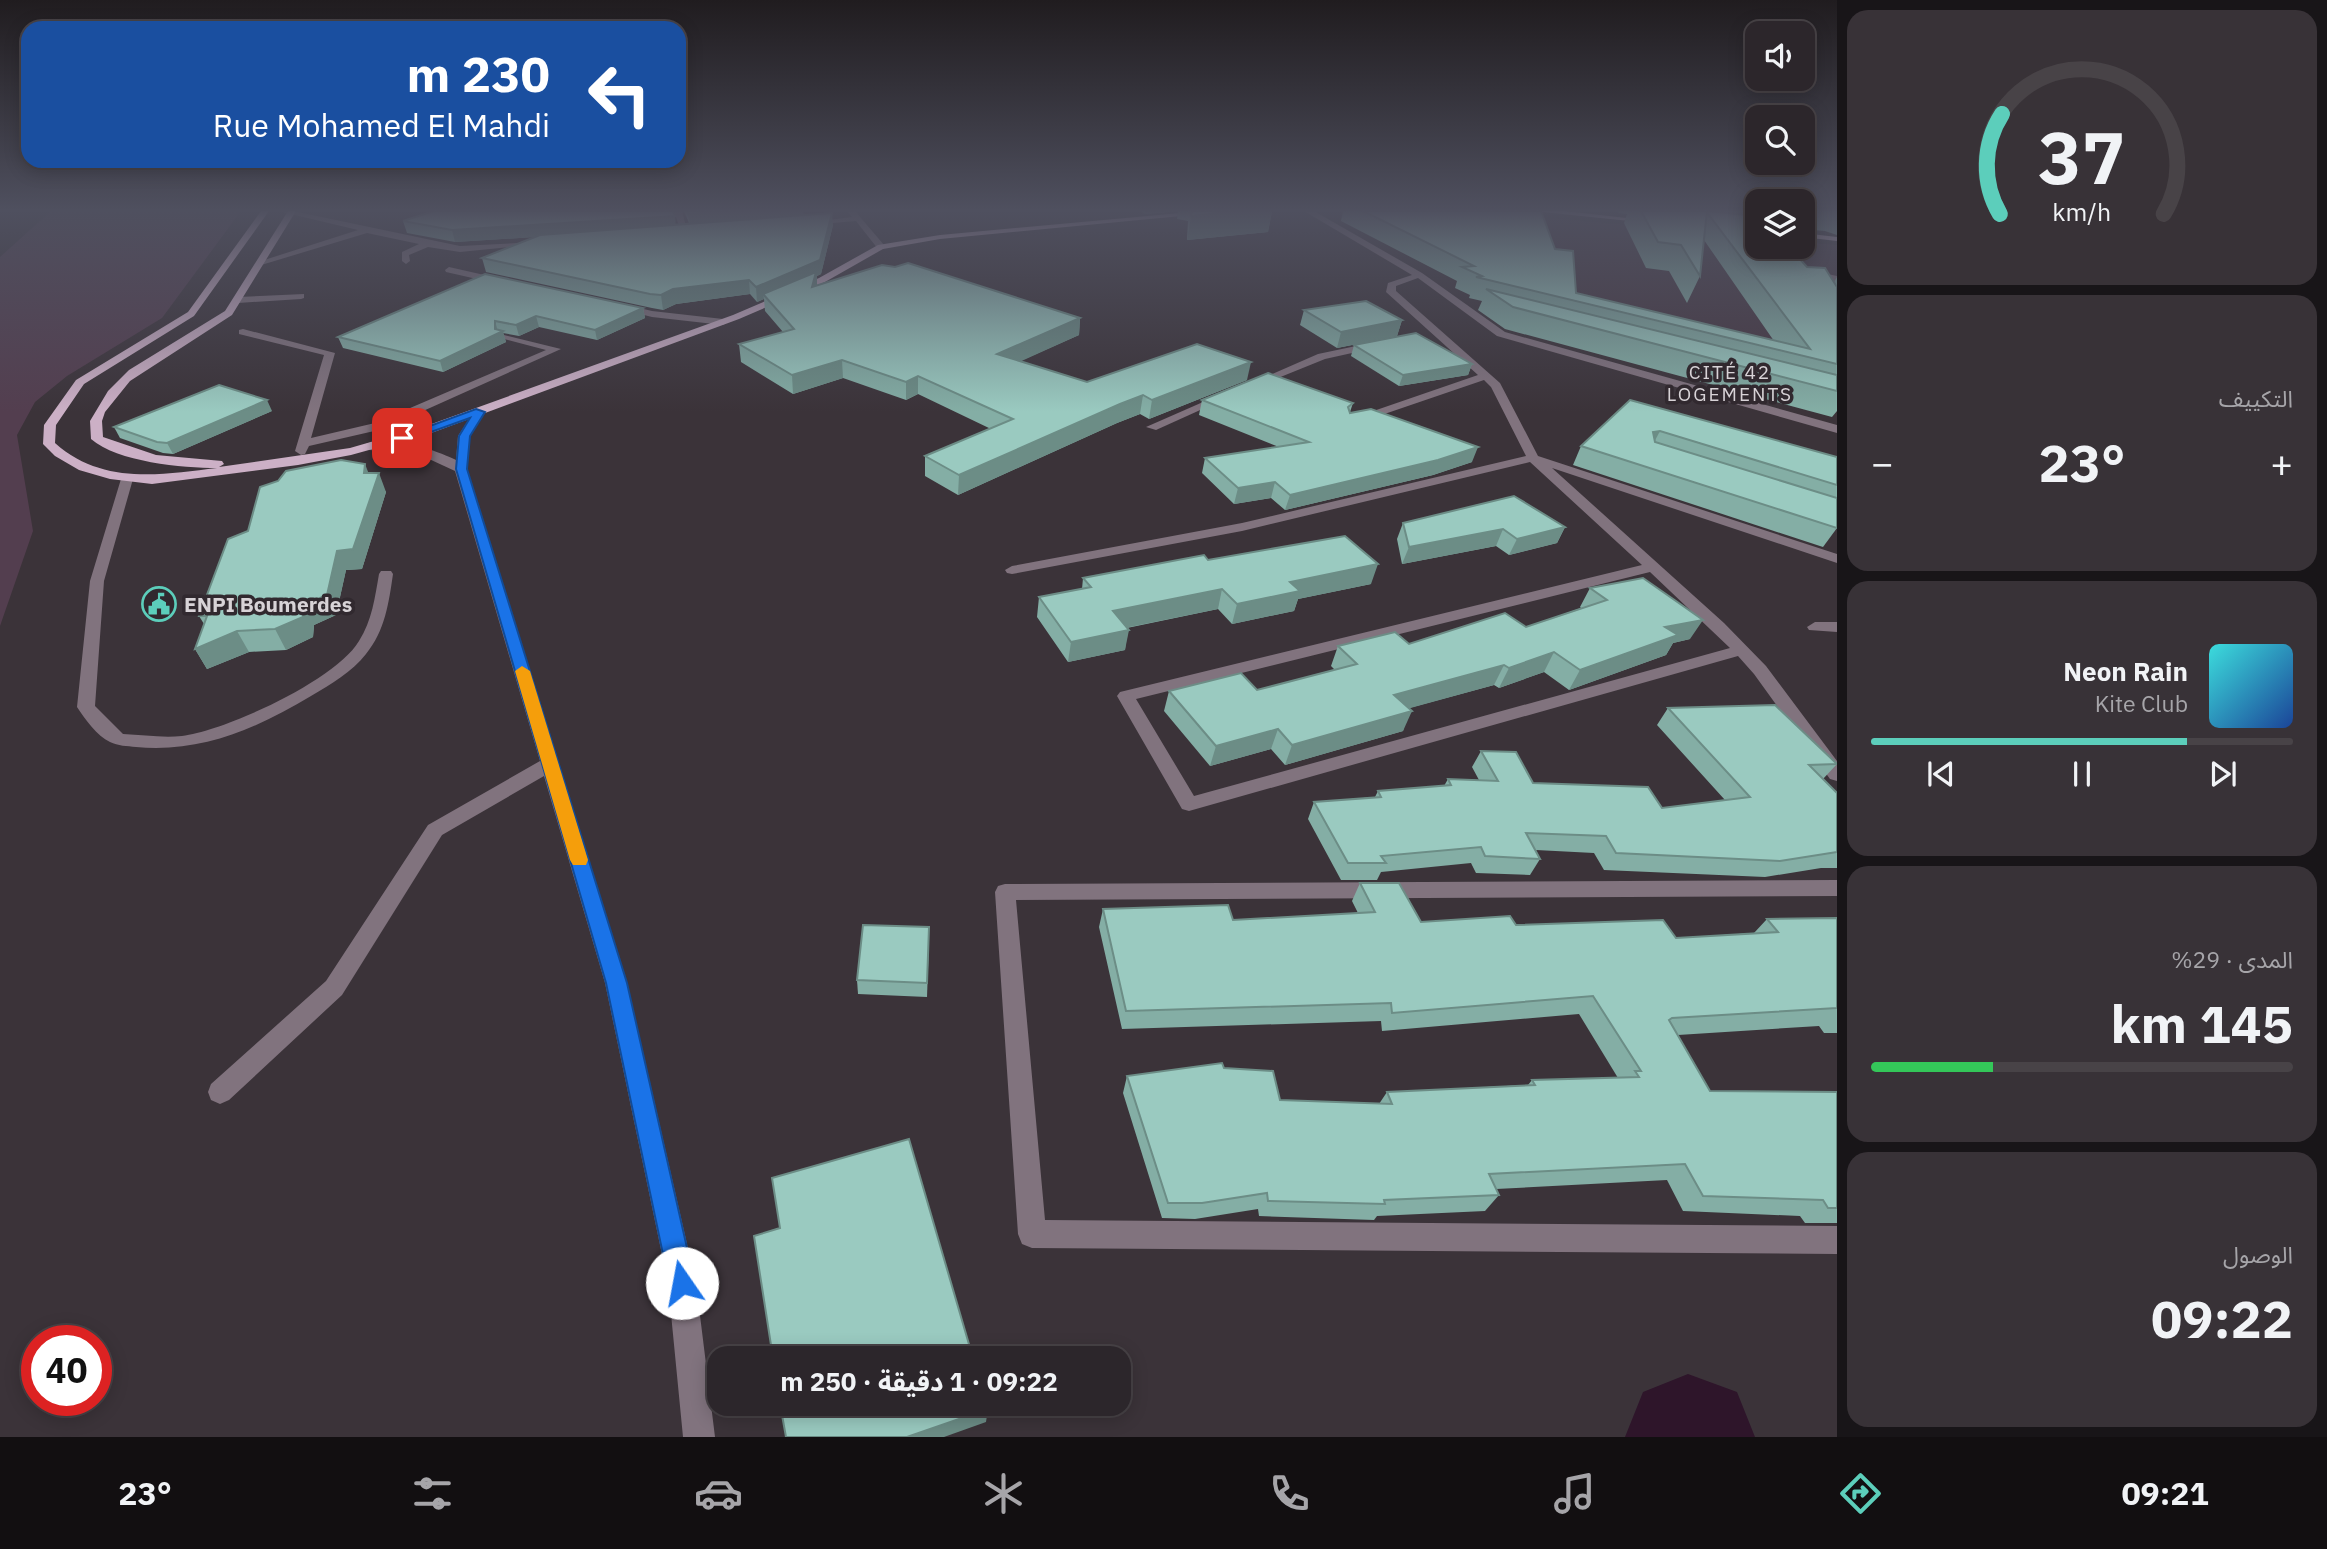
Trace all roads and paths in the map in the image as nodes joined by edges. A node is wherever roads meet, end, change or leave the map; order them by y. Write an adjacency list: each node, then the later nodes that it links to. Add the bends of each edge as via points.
1 (217, 278): 31 (main road, via 191,314 80,383 50,425 49,444 63,459)
2 (252, 278): 12 (main road)
3 (484, 278): 8 (street)
4 (825, 278): 15 (main road)
5 (1408, 278): 19 (street, via 1391,285 1391,292 1432,334)
6 (1423, 278): 11 (street)
7 (1813, 278): 9 (street)
8 (506, 283)
9 (1818, 286)
10 (301, 296): 12 (street)
11 (1451, 298): 13 (street); 25 (street, via 1490,328 1516,340)
12 (238, 300): 29 (main road, via 218,321 132,372 97,417 93,431 109,446 179,462)
13 (1478, 304)
14 (613, 305): 15 (street)
15 (723, 322): 22 (main road)
16 (243, 331): 26 (street, via 330,354)
17 (504, 336): 26 (street, via 556,349 379,426)
18 (1387, 343): 20 (street, via 1322,356)
19 (1486, 376): 23 (street); 28 (street, via 1496,384)
20 (1242, 389)
21 (1230, 394): 24 (street)
22 (479, 412): 27 (main road); 30 (street, via 464,436)
23 (1350, 423)
24 (1152, 427)
25 (1837, 429)
26 (304, 443): 29 (street)
27 (369, 446): 29 (main road); 30 (street, via 417,447)
28 (1533, 458): 32 (street); 33 (street); 34 (street, via 1242,527)
29 (298, 461): 31 (main road, via 189,477)
30 (461, 469): 39 (street)
31 (127, 479): 35 (street, via 97,581 86,707 116,738 157,744 194,741 269,714 350,664 378,623)
32 (1835, 557)
33 (1652, 566): 38 (street); 38 (street, via 1125,696 1189,804)
34 (1012, 570)
35 (386, 574)
36 (1815, 627): 37 (street)
37 (1837, 627)
38 (1741, 650): 40 (street)
39 (550, 764): 42 (street, via 435,830 334,988); 44 (street, via 616,983 682,1283)
40 (1835, 769)
41 (1837, 888): 43 (street, via 1005,891 1032,1234)
42 (220, 1092)
43 (1837, 1240)
44 (699, 1430)

